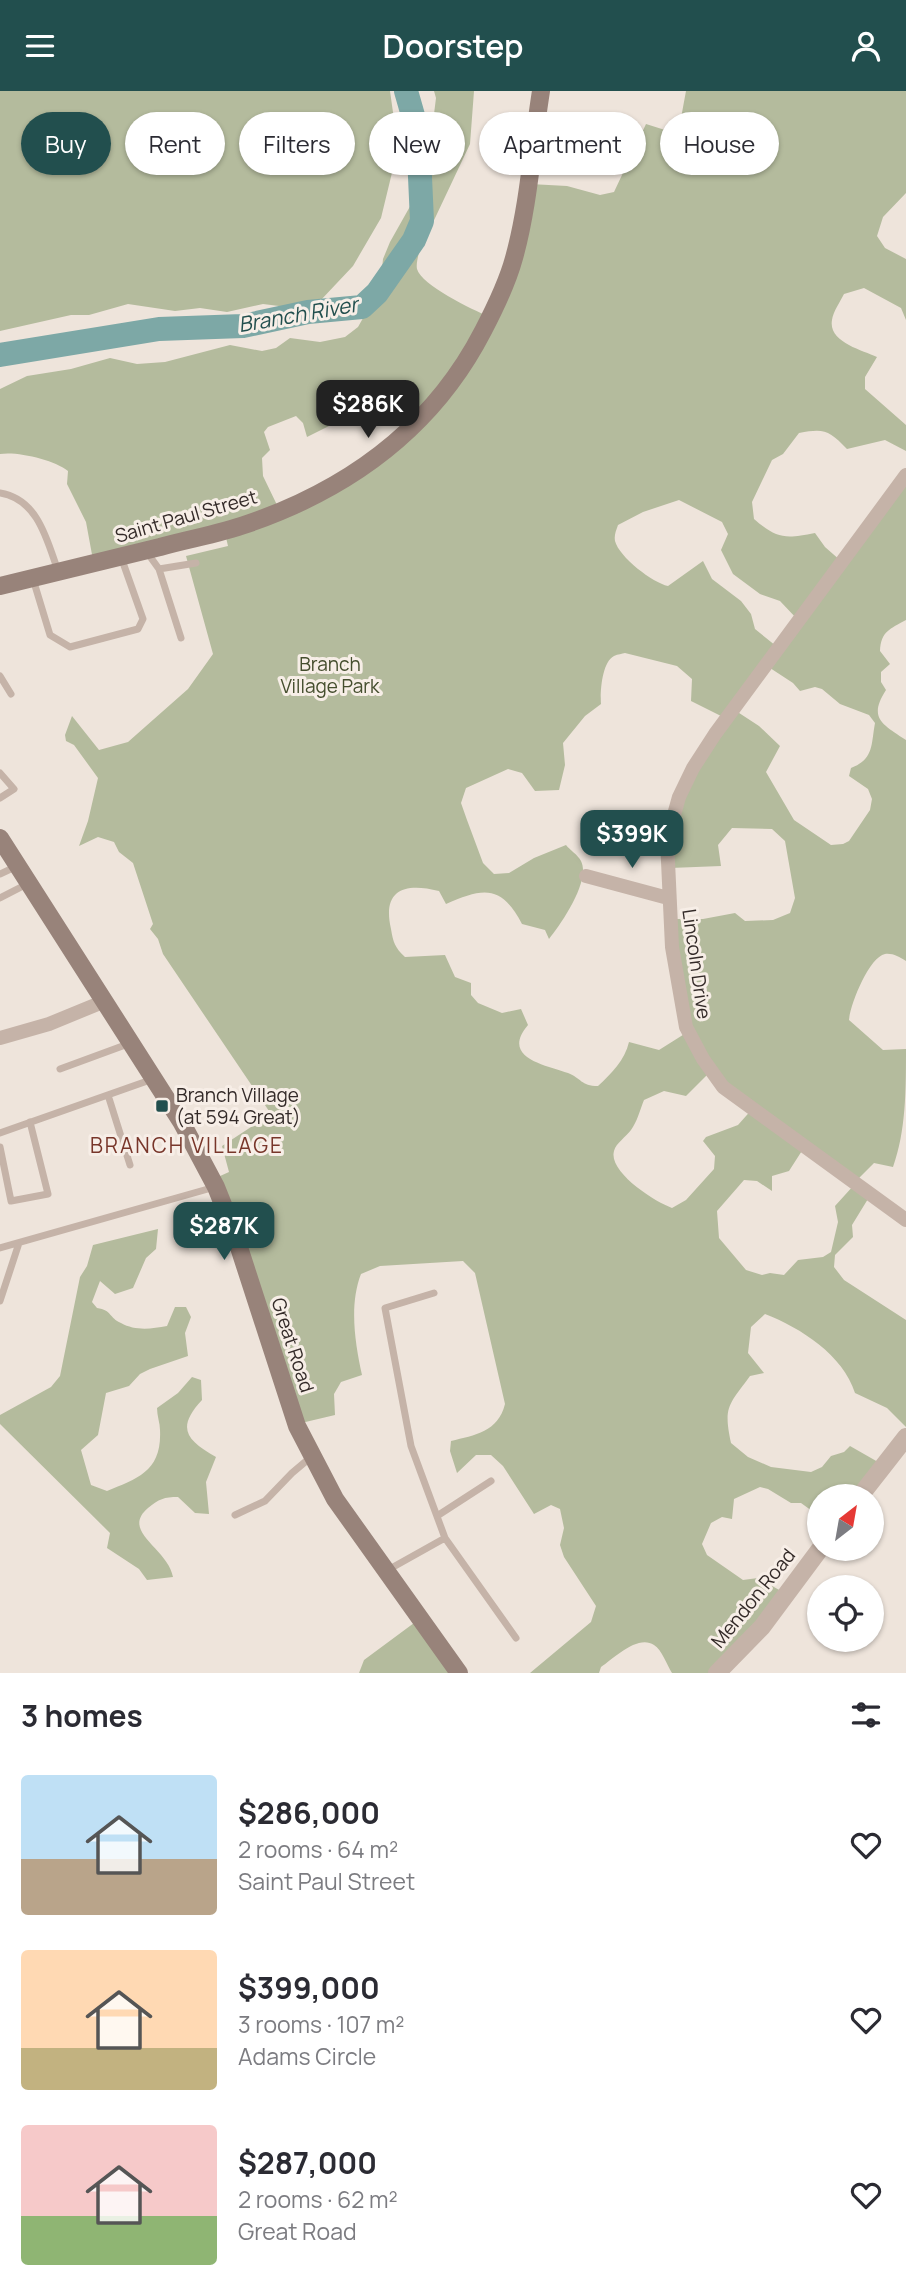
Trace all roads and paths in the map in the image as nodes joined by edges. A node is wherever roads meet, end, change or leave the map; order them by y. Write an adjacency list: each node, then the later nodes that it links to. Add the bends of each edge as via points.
1 (541, 91): 4 (main road, Saint Paul Street, via 525,213 513,261 470,356 440,398 396,443 361,470 319,493 246,525)
2 (906, 475): 22 (street, Lincoln Drive, via 693,768 667,840)
3 (0, 493): 8 (lane, via 26,503 36,515)
4 (146, 550): 5 (main road, Saint Paul Street); 7 (lane)
5 (121, 557): 8 (main road, Saint Paul Street); 9 (lane, via 143,619 138,629 70,647 50,635)
6 (196, 562): 7 (lane)
7 (159, 569): 11 (lane)
8 (58, 572): 9 (main road, Saint Paul Street)
9 (33, 578): 10 (main road, Saint Paul Street)
10 (0, 586)
11 (181, 638)
12 (0, 676): 13 (lane)
13 (11, 694)
14 (0, 773): 15 (lane, via 14,789)
15 (0, 798)
16 (0, 838): 17 (main road, Great Road)
17 (18, 866): 18 (lane); 20 (main road, Great Road)
18 (0, 874)
19 (586, 876): 22 (street)
20 (29, 883): 21 (lane); 23 (main road, Great Road)
21 (0, 898)
22 (668, 898): 34 (street, Lincoln Drive, via 685,1027 723,1087)
23 (105, 1001): 24 (street); 25 (main road, Great Road)
24 (0, 1038)
25 (132, 1043): 26 (lane); 27 (main road, Great Road)
26 (60, 1069)
27 (154, 1078): 28 (lane); 33 (main road, Great Road)
28 (108, 1095): 29 (lane); 32 (lane)
29 (30, 1122): 30 (lane); 31 (lane, via 48,1194 11,1201)
30 (0, 1133)
31 (0, 1147)
32 (130, 1165)
33 (216, 1187): 35 (lane); 40 (main road, Great Road, via 297,1426)
34 (906, 1220)
35 (19, 1243): 36 (lane); 38 (lane)
36 (0, 1248)
37 (434, 1293): 44 (lane, via 385,1308 411,1445)
38 (0, 1301)
39 (905, 1439): 42 (street)
40 (312, 1456): 43 (lane, via 265,1501); 47 (main road, Great Road, via 335,1499)
41 (491, 1481): 44 (lane)
42 (869, 1484)
43 (236, 1515)
44 (437, 1516): 45 (lane)
45 (445, 1538): 47 (lane); 48 (lane)
46 (811, 1561): 50 (street, Mendon Road, via 762,1627)
47 (385, 1571): 49 (main road, Great Road)
48 (516, 1638)
49 (459, 1673)
50 (717, 1673)

